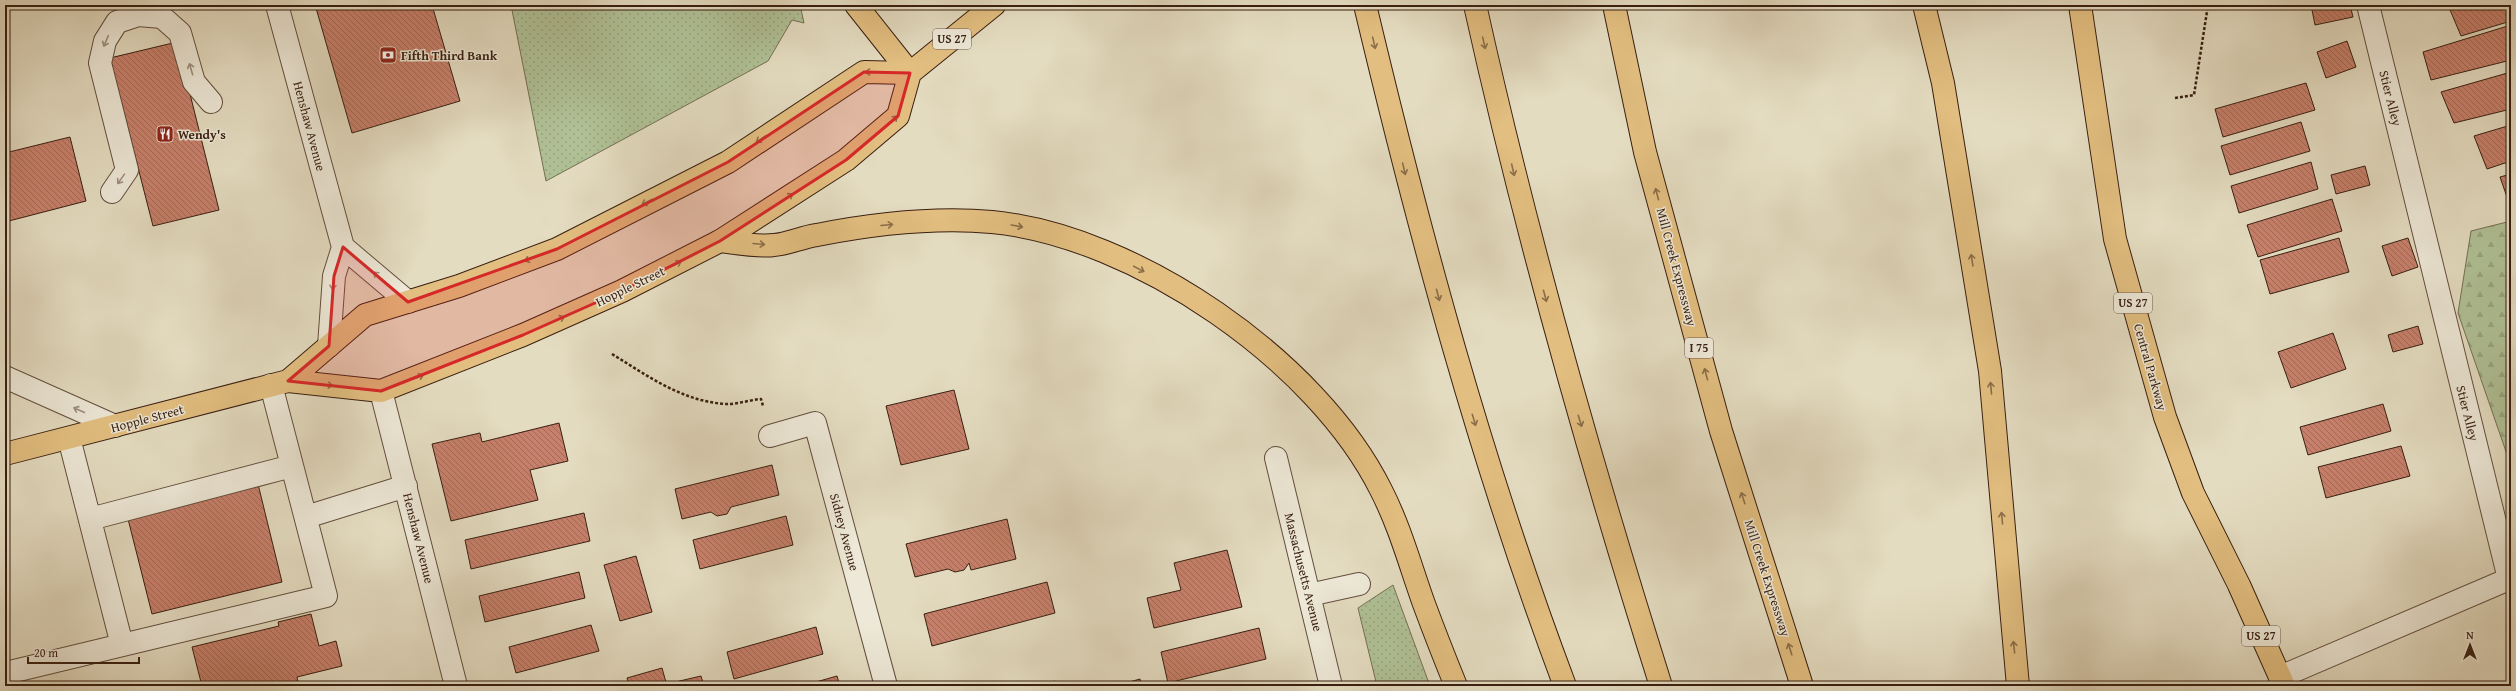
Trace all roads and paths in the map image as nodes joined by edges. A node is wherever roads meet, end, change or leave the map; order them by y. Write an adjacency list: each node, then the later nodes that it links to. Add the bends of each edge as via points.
1 (277, 5): 16 (street, Henshaw Avenue)
2 (856, 5): 11 (main road)
3 (994, 5): 11 (main road, US 27)
4 (1365, 5): 41 (main road, one-way to 41, via 1406,175 1451,344 1493,481)
5 (1475, 5): 42 (main road, one-way to 42, via 1520,199 1571,392)
6 (1614, 5): 43 (main road, Mill Creek Expressway / I 75, one-way to 6, via 1719,423 1645,152)
7 (1924, 5): 44 (main road, one-way to 7, via 1990,371 1944,83)
8 (2080, 5): 36 (main road, Central Parkway / US 27, via 2115,239 2165,417 2193,493 2239,585)
9 (2208, 5): 12 (path, via 2194,95)
10 (2368, 5): 36 (street, Stier Alley, via 2509,579)
11 (910, 73): 15 (main road, Hopple Street, one-way to 11, via 846,160 898,116); 17 (main road, Hopple Street, one-way to 17, via 864,72 728,162 557,249 459,286)
12 (2175, 98)
13 (211, 102): 14 (street, one-way to 14, via 194,82 180,33 162,17 138,15 117,22 105,41 100,63 127,170)
14 (112, 192)
15 (720, 241): 22 (main road, Hopple Street, one-way to 15, via 523,335 622,291); 40 (main road, one-way to 40, via 773,246 815,235 861,228 924,222 991,222 1046,231 1114,255 1190,295 1255,341 1298,378 1345,431 1381,488 1404,540)
16 (342, 247): 17 (street, one-way to 16); 18 (street, one-way to 18, via 334,276)
17 (408, 302): 18 (main road, Hopple Street, via 365,315)
18 (329, 346): 21 (main road, Hopple Street)
19 (612, 354): 24 (path, via 664,386 697,400 728,404 761,399)
20 (5, 377): 23 (street, one-way to 20)
21 (280, 383): 22 (main road, Hopple Street, one-way to 22); 23 (main road, Hopple Street); 28 (street)
22 (381, 391): 29 (street, Henshaw Avenue)
23 (115, 426): 25 (main road, Hopple Street)
24 (770, 436): 38 (street, Sidney Avenue, via 815,423)
25 (69, 438): 26 (main road, Hopple Street); 31 (street)
26 (5, 454)
27 (1276, 458): 33 (street, Massachusetts Avenue)
28 (292, 466): 30 (street); 31 (street)
29 (406, 486): 30 (street); 37 (street, Henshaw Avenue)
30 (306, 517): 34 (street, via 326,596)
31 (90, 519): 34 (street)
32 (1358, 584): 33 (street)
33 (1309, 595): 39 (street, Massachusetts Avenue)
34 (122, 645): 35 (street)
35 (7, 677)
36 (2282, 682)
37 (456, 686)
38 (886, 686)
39 (1331, 686)
40 (1456, 686)
41 (1565, 686)
42 (1661, 686)
43 (1802, 686)
44 (2018, 686)

